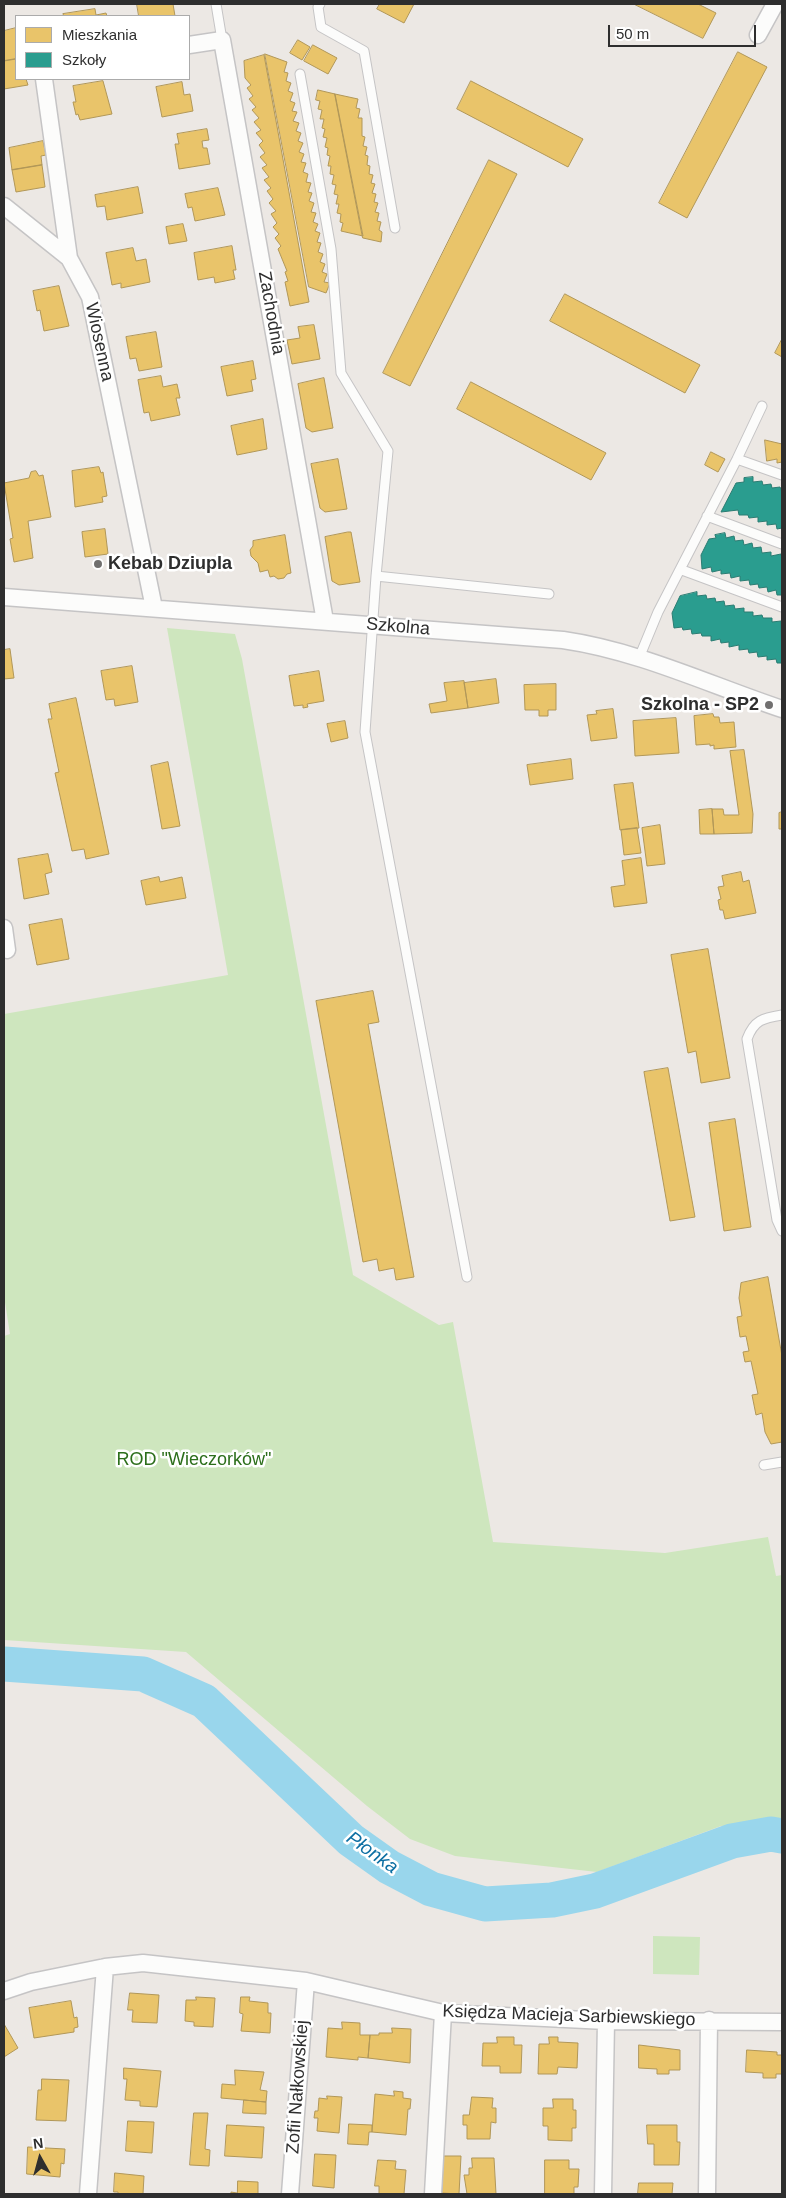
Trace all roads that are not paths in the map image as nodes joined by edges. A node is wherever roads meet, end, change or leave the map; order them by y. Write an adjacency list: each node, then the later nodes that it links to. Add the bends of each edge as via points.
1 (216, 4): 5 (lane)
2 (320, 4): 10 (lane, via 321,27 364,51)
3 (775, 4): 4 (street)
4 (758, 35)
5 (222, 40): 6 (street); 23 (street, Zachodnia)
6 (190, 45)
7 (300, 74): 18 (lane, via 331,249 340,373 388,451)
8 (44, 80): 11 (street, Wiosenna)
9 (4, 206): 11 (street)
10 (395, 228)
11 (69, 258): 22 (street, Wiosenna, via 90,297)
12 (762, 406): 13 (lane)
13 (738, 459): 14 (lane); 15 (lane)
14 (782, 475)
15 (707, 516): 16 (lane); 17 (lane)
16 (782, 544)
17 (682, 570): 21 (lane); 25 (lane, via 658,612)
18 (376, 576): 19 (lane); 24 (lane)
19 (550, 594)
20 (4, 597): 22 (street, Szkolna)
21 (782, 607)
22 (154, 608): 23 (street, Szkolna)
23 (325, 620): 24 (street, Szkolna)
24 (373, 624): 25 (street, Szkolna, via 563,640 596,645); 31 (lane, via 366,732)
25 (639, 658): 26 (street, Szkolna)
26 (782, 709)
27 (4, 928): 28 (street)
28 (7, 950)
29 (782, 1015): 30 (lane, via 764,1018 751,1027 747,1039 777,1220)
30 (782, 1231)
31 (467, 1277)
32 (782, 1462): 33 (lane)
33 (764, 1465)
34 (105, 1967): 35 (street, Księdza Macieja Sarbiewskiego, via 143,1963); 36 (street, Księdza Macieja Sarbiewskiego, via 31,1982); 41 (street)
35 (306, 1981): 37 (street, Księdza Macieja Sarbiewskiego); 42 (street, Zofii Nałkowskiej)
36 (4, 1991)
37 (444, 2013): 39 (street, Księdza Macieja Sarbiewskiego); 43 (street)
38 (709, 2020): 39 (street, Księdza Macieja Sarbiewskiego); 40 (street, Księdza Macieja Sarbiewskiego); 45 (street)
39 (606, 2021): 44 (street)
40 (782, 2022)
41 (88, 2194)
42 (290, 2194)
43 (433, 2194)
44 (603, 2194)
45 (707, 2194)

